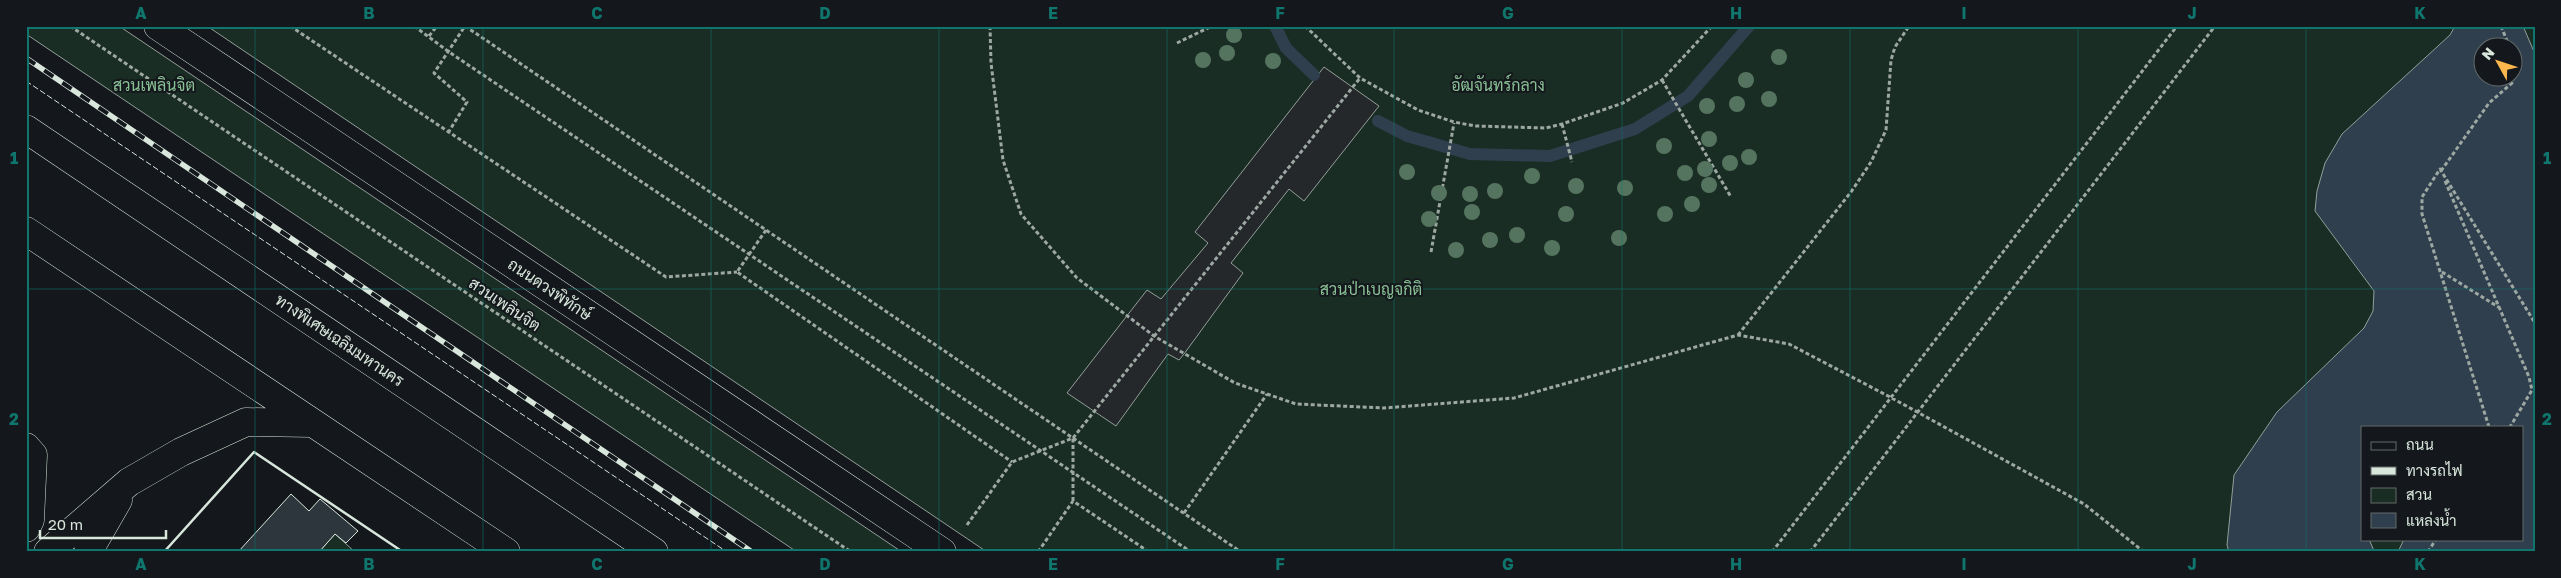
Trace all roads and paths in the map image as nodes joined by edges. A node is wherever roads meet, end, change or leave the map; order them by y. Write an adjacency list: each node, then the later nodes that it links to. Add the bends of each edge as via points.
1 (70, 26): 60 (path, สวนเพลินจิต)
2 (158, 26): 61 (main road, ถนนดวงพิทักษ์)
3 (290, 26): 25 (path)
4 (414, 26): 15 (path)
5 (437, 26): 15 (path)
6 (465, 26): 18 (path); 29 (path)
7 (990, 26): 38 (path, via 991,63 1003,160 1020,214 1077,278)
8 (1212, 26): 17 (path)
9 (1305, 26): 19 (path)
10 (1712, 26): 20 (path)
11 (1909, 26): 37 (path, via 1895,47 1891,60 1886,130 1871,162)
12 (2177, 26): 40 (path)
13 (2215, 26): 41 (path)
14 (2501, 26): 16 (path)
15 (429, 36): 18 (path)
16 (2506, 38)
17 (1177, 43)
18 (449, 52): 25 (path, via 434,73 468,102); 32 (path)
19 (1360, 78): 22 (path, via 1418,110); 38 (path)
20 (1662, 80): 23 (path, via 1623,103); 28 (path)
21 (2506, 88): 27 (path, via 2489,103)
22 (1454, 122): 23 (path, via 1475,126 1546,128); 31 (path)
23 (1562, 124): 26 (path)
24 (26, 129): 59 (main road, ทางพิเศษเฉลิมมหานคร)
25 (448, 133): 33 (path, via 666,277)
26 (1572, 162)
27 (2440, 169): 34 (path, via 2422,197 2421,206); 35 (path); 36 (path)
28 (1732, 197)
29 (766, 230): 32 (path); 45 (path)
30 (26, 231): 42 (main road)
31 (1431, 252)
32 (749, 254): 33 (path); 47 (path)
33 (737, 272): 48 (path)
34 (2441, 272): 35 (path); 43 (path)
35 (2502, 309): 44 (path, via 2532,390)
36 (2535, 323)
37 (1738, 335): 39 (path, via 1514,398 1384,408 1296,404); 40 (path, via 1789,344)
38 (1154, 336): 39 (path, via 1235,383); 45 (path)
39 (1267, 394): 52 (path)
40 (1890, 397): 41 (path); 66 (path)
41 (1917, 412): 67 (path); 68 (path, via 2084,504)
42 (311, 423): 50 (main road, via 246,422 181,452); 58 (main road)
43 (2489, 426)
44 (2511, 426)
45 (1073, 438): 47 (path); 49 (path); 52 (path)
46 (26, 447): 53 (main road, via 33,455 30,520)
47 (1039, 450): 48 (path); 49 (path)
48 (1012, 462): 54 (path)
49 (1072, 472): 51 (path); 64 (path)
50 (129, 482): 56 (main road); 57 (main road)
51 (1073, 501): 62 (path); 63 (path)
52 (1184, 513): 65 (path)
53 (26, 528)
54 (963, 529)
55 (2435, 540): 69 (path)
56 (48, 552)
57 (88, 552)
58 (506, 552)
59 (654, 552)
60 (851, 552)
61 (942, 552)
62 (1038, 552)
63 (1149, 552)
64 (1190, 552)
65 (1241, 552)
66 (1772, 552)
67 (1810, 552)
68 (2144, 552)
69 (2428, 552)

